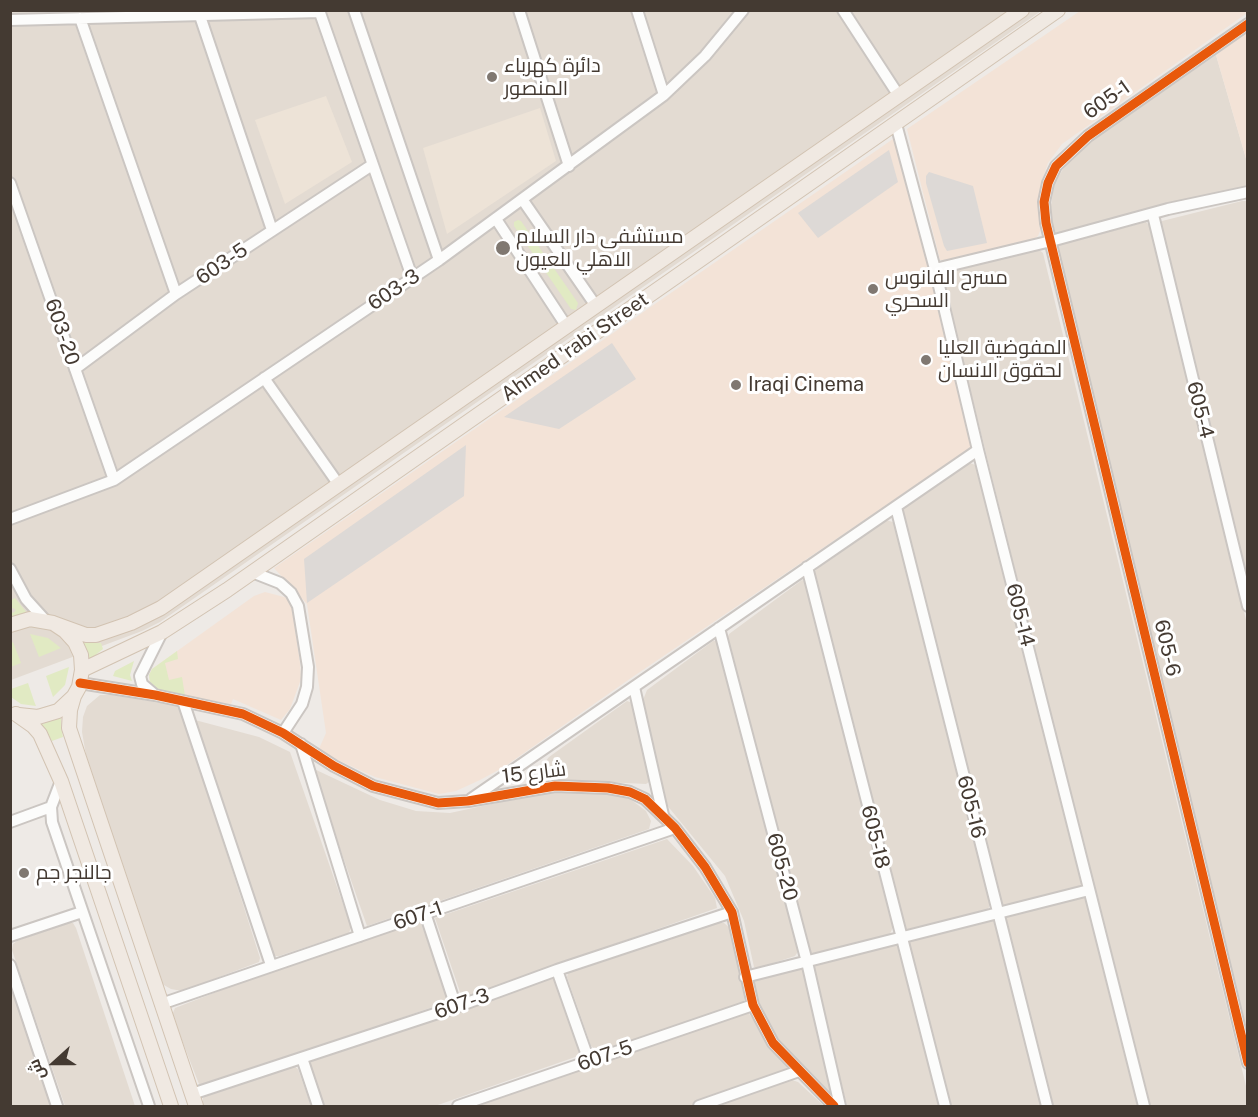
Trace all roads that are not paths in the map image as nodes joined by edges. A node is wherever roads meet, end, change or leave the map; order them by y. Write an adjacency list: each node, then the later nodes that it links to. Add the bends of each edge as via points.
1 (354, 10): 26 (street)
2 (519, 10): 17 (street)
3 (637, 10): 13 (street)
4 (743, 10): 13 (street, 603-3, via 705,56)
5 (843, 10): 14 (street)
6 (1022, 10): 14 (main road, Ahmed 'rabi Street)
7 (1058, 10): 15 (main road, Ahmed 'rabi Street)
8 (320, 11): 9 (street); 16 (street)
9 (200, 16): 10 (street); 24 (street)
10 (80, 18): 11 (street); 29 (street)
11 (10, 20)
12 (1248, 24): 25 (street, 605-1, via 1088,136 1063,158 1045,193 1044,212)
13 (664, 95): 17 (street, 603-3)
14 (899, 96): 30 (main road, Ahmed 'rabi Street)
15 (896, 123): 27 (street, 605-14); 41 (main road, Ahmed 'rabi Street)
16 (372, 165): 24 (street, 603-5); 28 (street)
17 (569, 166): 20 (street, 603-3)
18 (10, 183): 21 (street, 603-20)
19 (1248, 195): 22 (street)
20 (522, 199): 23 (street, 603-3); 30 (street)
21 (14, 205): 32 (street, 603-20)
22 (1153, 215): 25 (street); 42 (street, 605-4)
23 (496, 219): 26 (street, 603-3); 31 (street)
24 (272, 230): 29 (street, 603-5)
25 (1051, 241): 27 (street); 78 (street, 605-6)
26 (439, 260): 28 (street, 603-3)
27 (935, 269): 34 (street, 605-14)
28 (412, 277): 33 (street, 603-3)
29 (176, 294): 32 (street, 603-5)
30 (596, 306): 31 (main road, Ahmed 'rabi Street)
31 (567, 327): 36 (main road, Ahmed 'rabi Street)
32 (75, 369): 35 (street, 603-20)
33 (264, 378): 35 (street, 603-3); 36 (street)
34 (978, 450): 37 (street); 60 (street, 605-14)
35 (114, 480): 38 (street, 603-3)
36 (339, 485): 43 (main road, Ahmed 'rabi Street, via 162,608 131,623 86,635)
37 (896, 507): 39 (street); 64 (street, 605-16)
38 (10, 519)
39 (807, 567): 45 (street); 67 (street, 605-18)
40 (10, 569): 43 (street, via 26,599)
41 (252, 572): 46 (main road, Ahmed 'rabi Street); 52 (street, via 286,588 298,606 308,667 307,687 302,704)
42 (1248, 606)
43 (49, 622): 44 (main road, via 30,619); 47 (main road, via 75,642 81,655)
44 (10, 625)
45 (719, 628): 48 (street); 68 (street, 605-20)
46 (162, 632): 47 (main road, Ahmed 'rabi Street); 49 (street, via 140,676 146,689)
47 (79, 683): 49 (street, شارع 15); 51 (main road, Ahmed 'rabi Street, via 67,704 48,715 27,717); 73 (main road, via 69,728)
48 (634, 687): 55 (street); 57 (street)
49 (155, 695): 50 (street, شارع 15)
50 (183, 701): 52 (street, شارع 15, via 243,714); 70 (street)
51 (13, 713): 54 (main road, via 40,734)
52 (283, 733): 53 (street, شارع 15)
53 (301, 744): 55 (street, شارع 15, via 374,786 438,802); 66 (street)
54 (61, 781): 56 (street); 83 (main road)
55 (468, 801): 57 (street, شارع 15, via 555,786 581,786 630,792 645,799)
56 (51, 807): 58 (street); 61 (street, via 52,822)
57 (664, 817): 59 (street, شارع 15)
58 (10, 822)
59 (675, 828): 62 (street, شارع 15); 63 (street, 607-1)
60 (1089, 890): 64 (street); 91 (street, 605-14)
61 (82, 912): 65 (street); 82 (street)
62 (732, 912): 71 (street, 607-3); 72 (street, شارع 15)
63 (425, 913): 66 (street, 607-1); 75 (street)
64 (997, 913): 67 (street); 90 (street, 605-16)
65 (10, 936)
66 (360, 936): 70 (street, 607-1)
67 (901, 938): 68 (street); 89 (street, 605-18)
68 (807, 962): 72 (street); 88 (street, 605-20)
69 (10, 965): 81 (street)
70 (271, 965): 73 (street, 607-1)
71 (557, 970): 75 (street, 607-3); 77 (street)
72 (745, 977): 74 (street, شارع 15)
73 (161, 1004): 80 (main road)
74 (753, 1005): 77 (street, 607-5); 79 (street, شارع 15, via 773,1043)
75 (456, 1007): 76 (street, 607-3)
76 (302, 1058): 80 (street, 607-3); 84 (street)
77 (589, 1061): 85 (street, 607-5)
78 (1248, 1063)
79 (799, 1071): 86 (street); 87 (street, شارع 15)
80 (194, 1100)
81 (57, 1107)
82 (149, 1107)
83 (171, 1107)
84 (318, 1107)
85 (458, 1107)
86 (699, 1107)
87 (834, 1107)
88 (840, 1107)
89 (945, 1107)
90 (1047, 1107)
91 (1144, 1107)

